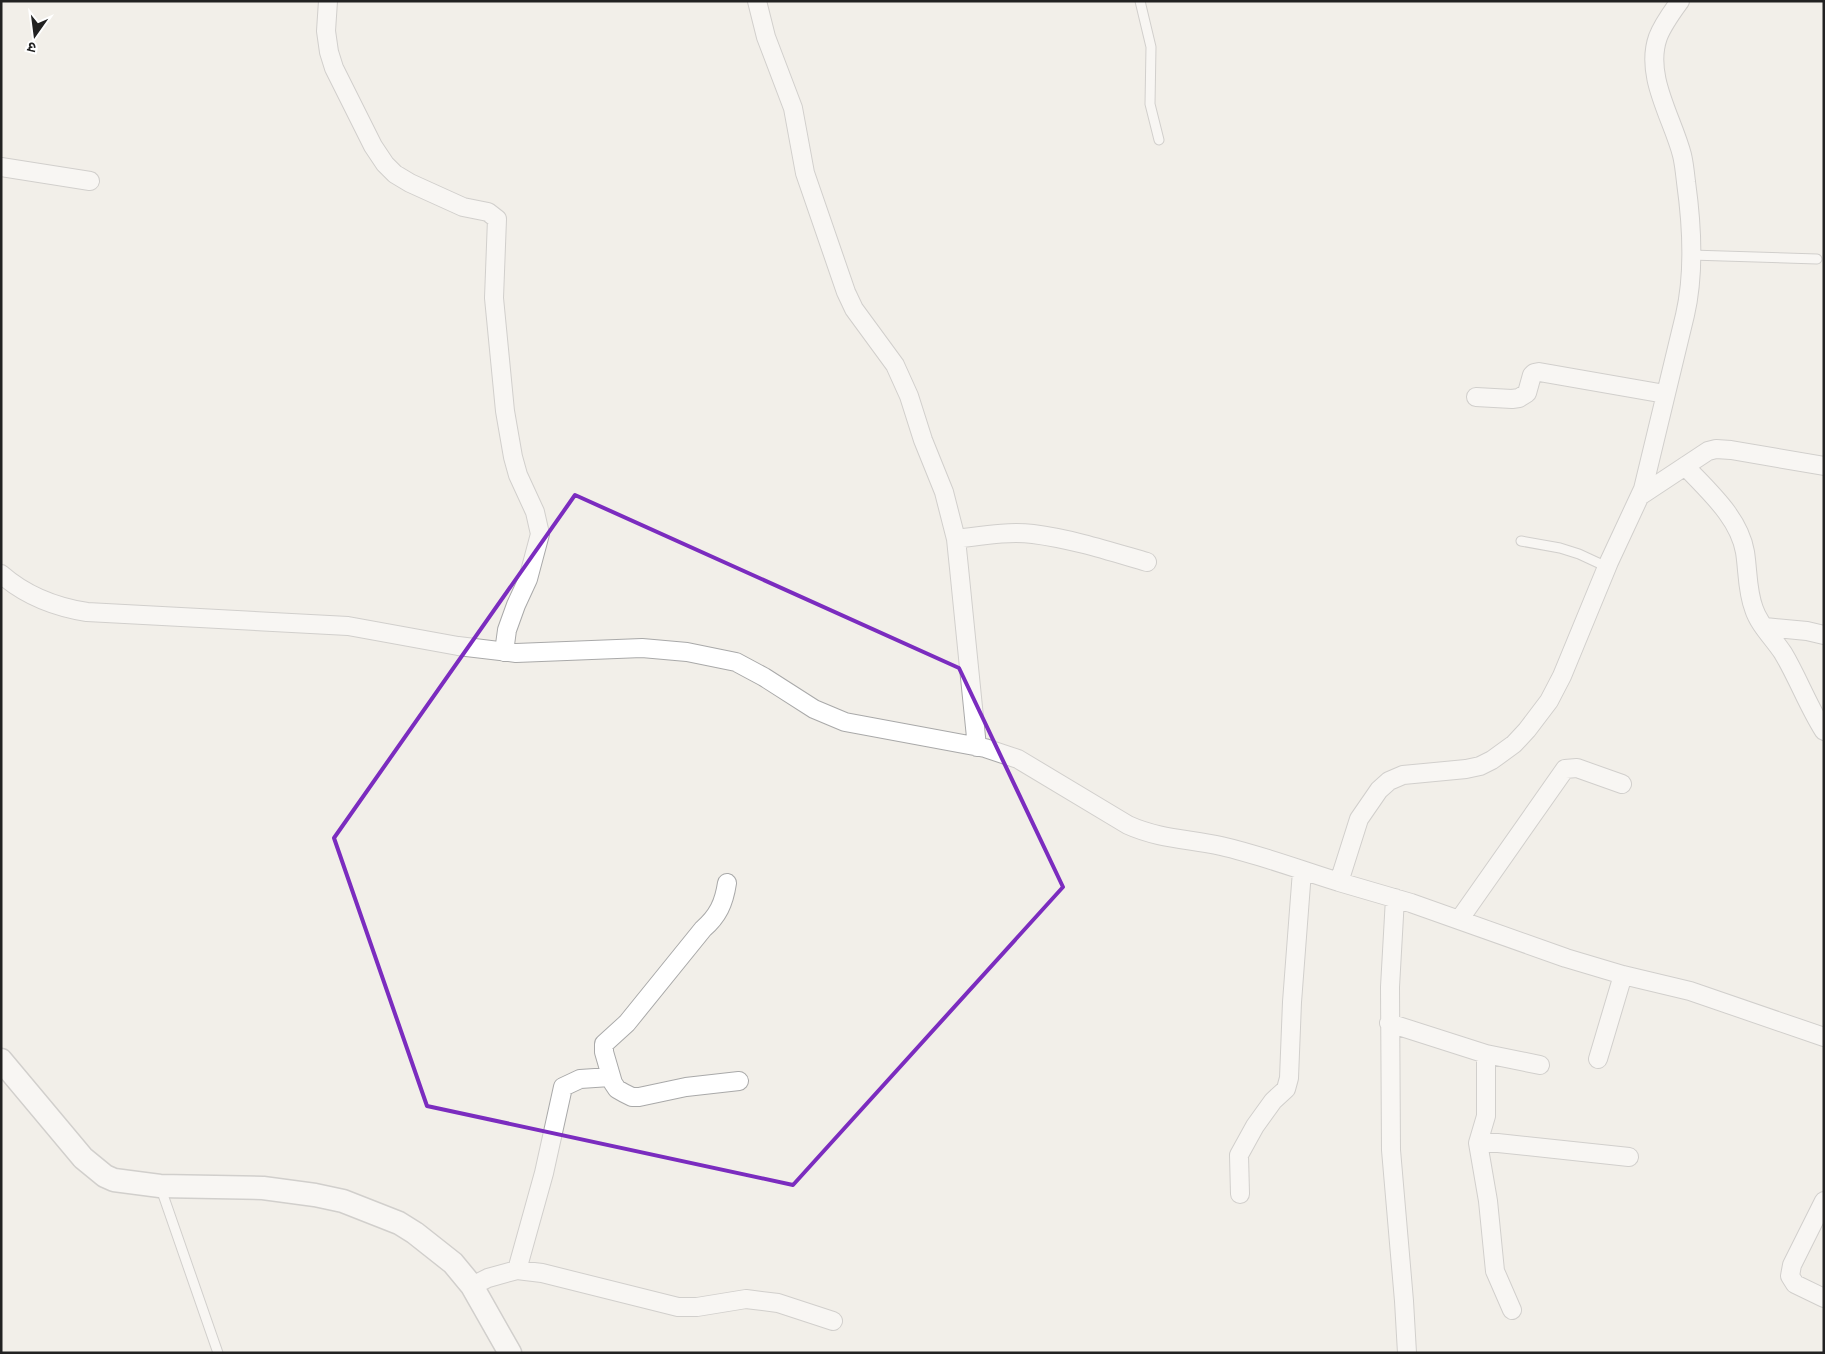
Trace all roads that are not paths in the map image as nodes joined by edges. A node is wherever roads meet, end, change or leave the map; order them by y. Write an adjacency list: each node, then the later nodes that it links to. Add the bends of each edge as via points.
1 (328, 1): 22 (street, via 326,32 329,52 351,103 385,164 410,183 463,207 488,212 497,219 494,298 505,411 518,475 535,512 540,534 528,579 507,630)
2 (757, 1): 15 (street, via 766,37 793,108 805,173 836,264 854,309 895,365 909,396 944,492)
3 (1140, 1): 5 (lane, via 1151,47 1150,104)
4 (1680, 1): 8 (street, via 1658,38 1656,67 1661,98 1682,155)
5 (1159, 140)
6 (1, 167): 7 (street)
7 (90, 181)
8 (1691, 255): 9 (lane); 10 (street, via 1687,309)
9 (1818, 259)
10 (1665, 394): 11 (street, via 1539,372 1532,375 1527,393 1519,398); 14 (street, via 1649,470)
11 (1476, 397)
12 (1685, 466): 13 (street, via 1708,451 1723,449); 14 (street); 20 (street, via 1715,497 1740,532 1753,608)
13 (1824, 466)
14 (1640, 496): 18 (street)
15 (956, 539): 17 (street, via 1009,533 1033,534 1084,544); 24 (street)
16 (1521, 541): 18 (lane, via 1560,548)
17 (1146, 562)
18 (1606, 567): 27 (street, via 1562,676 1527,730 1504,752 1480,766 1403,774 1389,781 1358,819)
19 (1, 574): 22 (street, via 44,602 87,612 348,626)
20 (1765, 627): 21 (street); 23 (street)
21 (1824, 635)
22 (504, 652): 24 (street, via 642,648 718,658 748,668 814,709 845,722)
23 (1824, 731)
24 (977, 747): 26 (street, via 1018,759 1143,832 1220,846)
25 (1622, 784): 30 (street, via 1577,768 1565,769)
26 (1302, 871): 27 (street); 43 (street, via 1289,1078 1286,1090 1273,1101 1239,1155)
27 (1339, 882): 29 (street)
28 (727, 883): 38 (street, via 723,905 713,919 627,1023 606,1041 604,1052)
29 (1395, 898): 30 (street); 32 (street)
30 (1459, 920): 31 (street, via 1540,950)
31 (1623, 975): 33 (street, via 1690,991); 35 (street)
32 (1389, 1023): 34 (street); 52 (street, via 1391,1150)
33 (1824, 1037)
34 (1486, 1054): 37 (street); 40 (street, via 1486,1116)
35 (1598, 1059)
36 (1, 1060): 42 (street, via 74,1149 93,1166 114,1180)
37 (1540, 1065)
38 (610, 1077): 39 (street, via 617,1089 639,1097 686,1087); 45 (street, via 580,1079 563,1087 544,1173)
39 (739, 1082)
40 (1479, 1141): 41 (street); 48 (street, via 1494,1263 1497,1278)
41 (1629, 1157)
42 (160, 1186): 46 (street, via 263,1188 343,1201 416,1233 453,1263); 50 (lane)
43 (1240, 1194)
44 (1824, 1201): 47 (street, via 1792,1265 1790,1276 1795,1284)
45 (517, 1270): 46 (street); 49 (street, via 542,1273 678,1307 746,1298 778,1303)
46 (472, 1286): 51 (street)
47 (1824, 1298)
48 (1512, 1310)
49 (833, 1321)
50 (218, 1353)
51 (510, 1353)
52 (1407, 1353)

